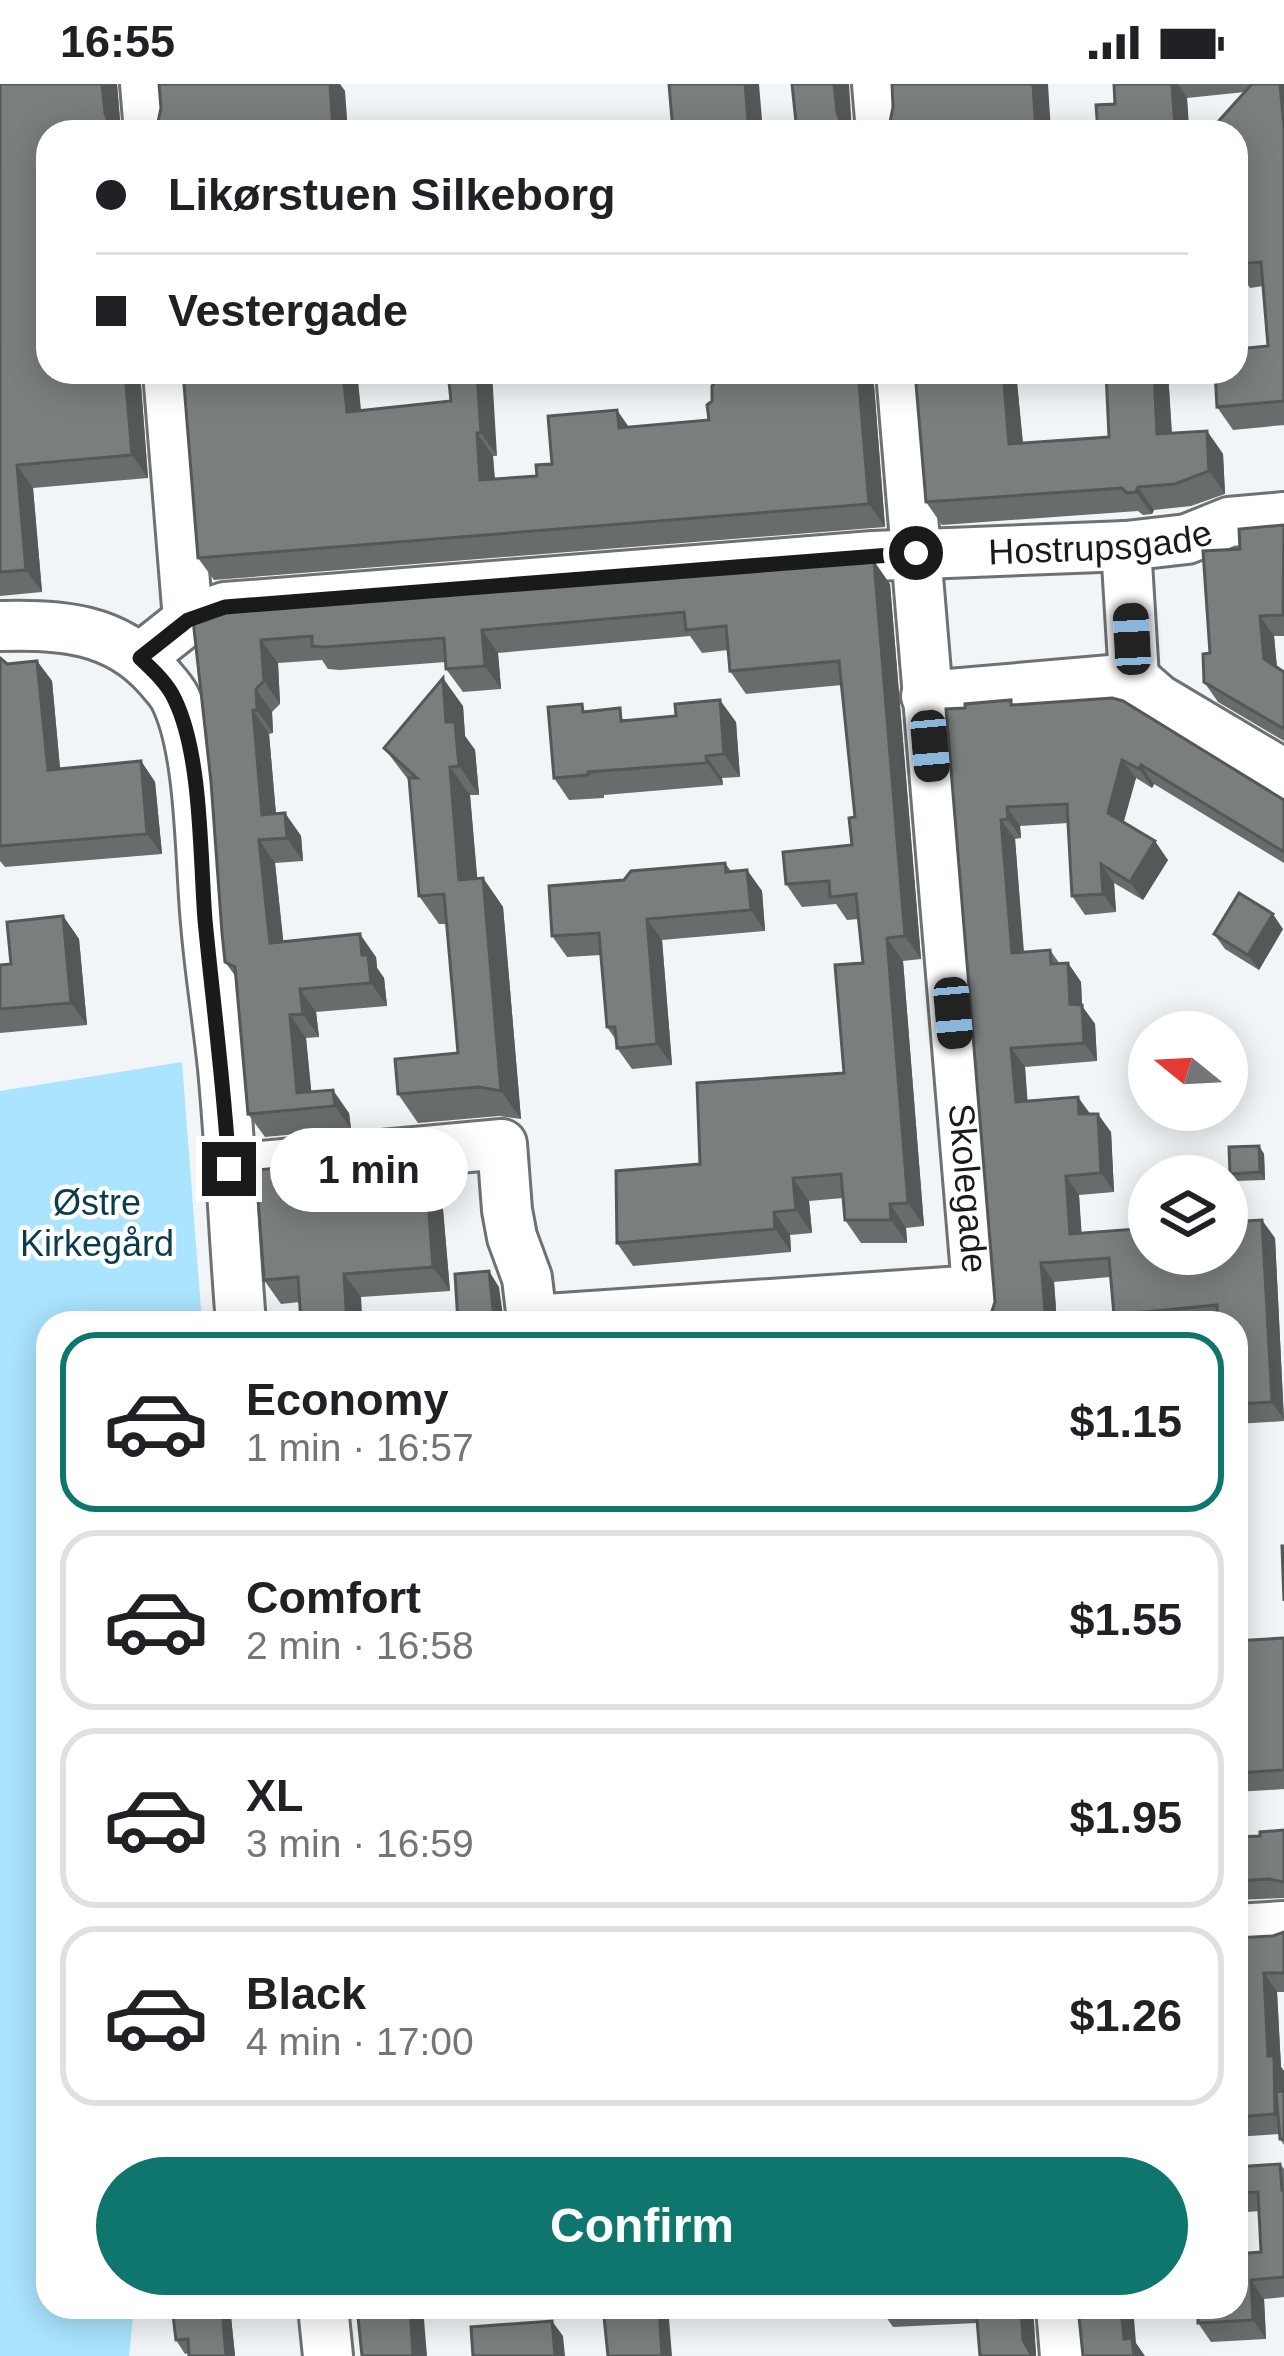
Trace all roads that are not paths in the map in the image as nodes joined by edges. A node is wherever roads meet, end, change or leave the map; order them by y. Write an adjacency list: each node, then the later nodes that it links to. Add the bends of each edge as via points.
1 (145, 84): 3 (street)
2 (878, 84): 4 (street)
3 (148, 120)
4 (880, 120)
5 (169, 384): 10 (street)
6 (902, 384): 9 (street, Skolegade)
7 (1284, 517): 8 (street, Hostrupsgade)
8 (1126, 546): 9 (street, Hostrupsgade); 13 (street)
9 (916, 553): 10 (street, Hostrupsgade, via 225,607); 14 (street, Skolegade)
10 (188, 620): 12 (street, Hostrupsgade)
11 (0, 626): 12 (street, via 70,627)
12 (140, 658): 16 (street, via 175,698 193,767)
13 (1134, 678): 14 (street); 15 (street)
14 (926, 696): 17 (street, Skolegade)
15 (1284, 774)
16 (229, 1169): 18 (street); 19 (street, via 502,1144 506,1210)
17 (979, 1306): 20 (street)
18 (240, 1311)
19 (531, 1311)
20 (819, 1311)
21 (1284, 1926): 22 (street)
22 (1248, 1928)
23 (324, 2319): 25 (street)
24 (1062, 2319): 26 (street)
25 (328, 2356)
26 (1065, 2356)

